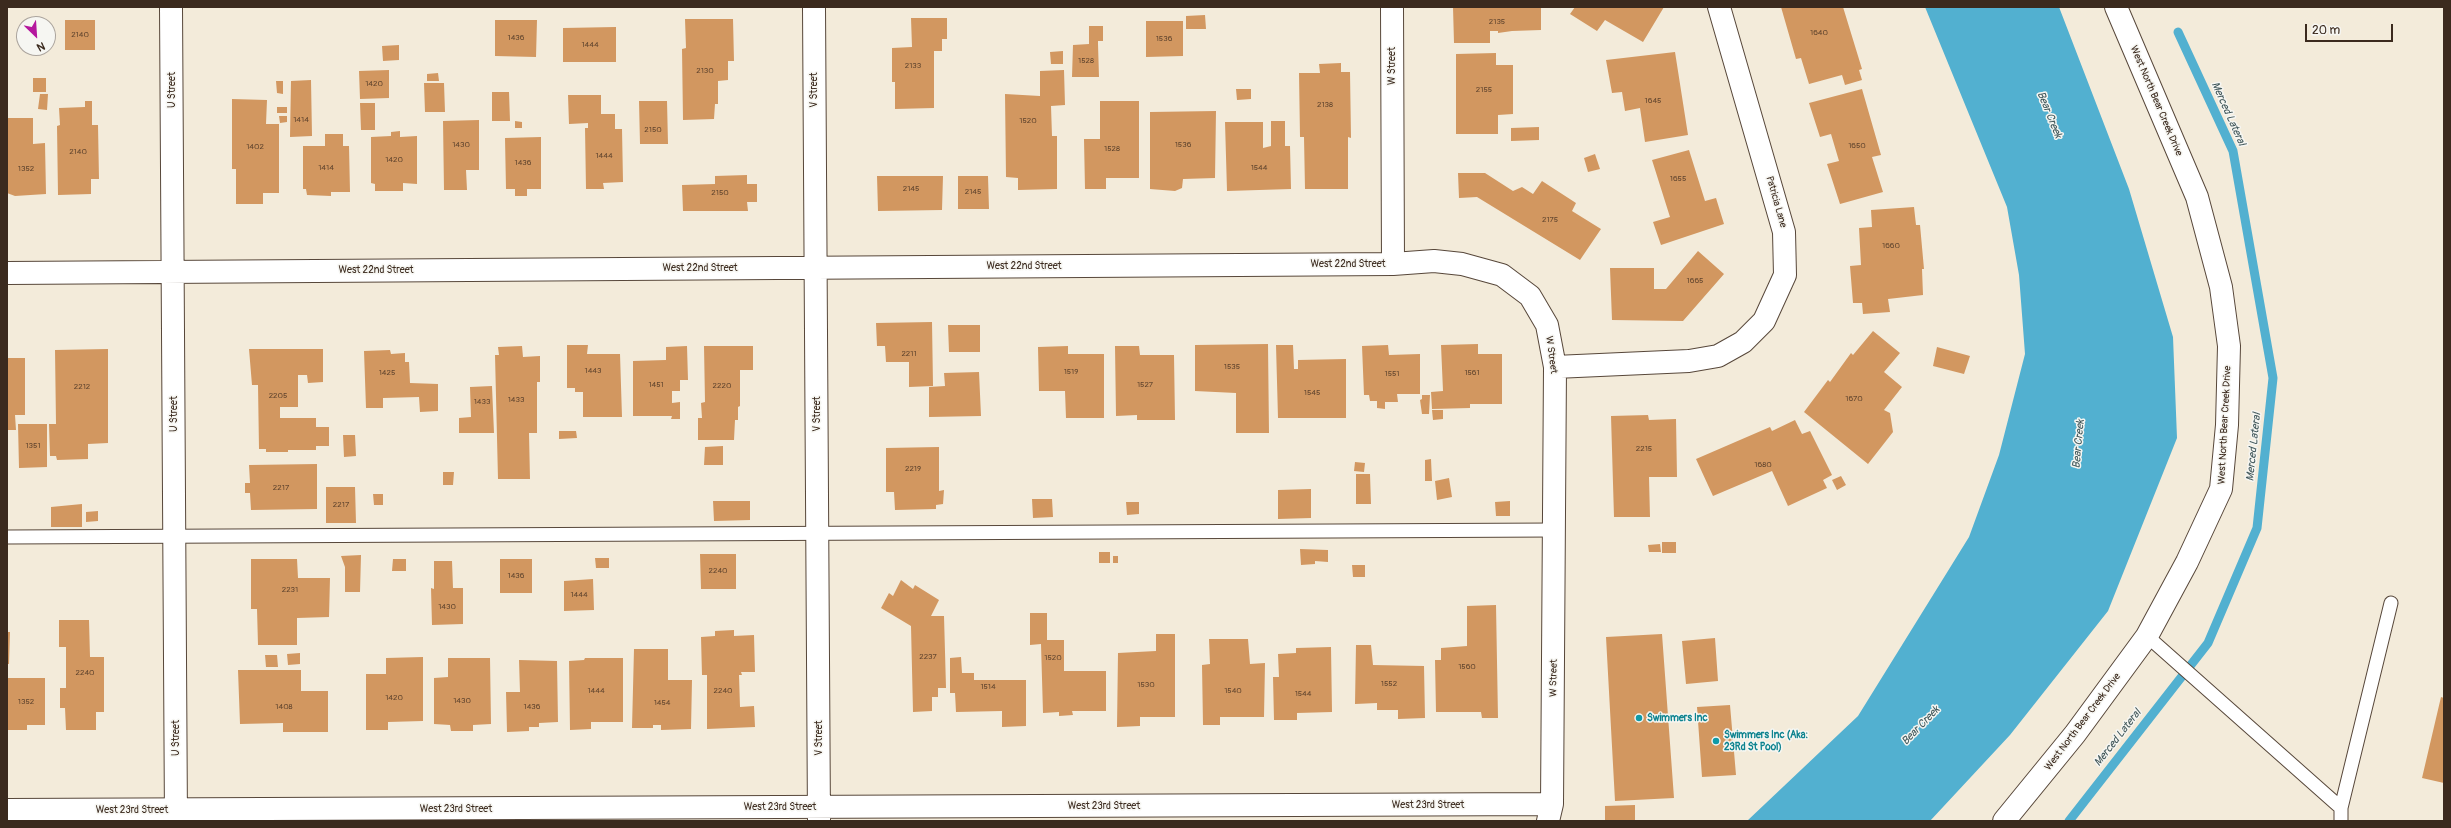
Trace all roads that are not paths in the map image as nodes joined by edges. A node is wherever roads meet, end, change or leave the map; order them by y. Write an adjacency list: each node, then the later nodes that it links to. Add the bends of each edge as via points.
1 (171, 7): 8 (street, U Street)
2 (814, 7): 7 (street, V Street)
3 (1392, 7): 6 (street, W Street)
4 (1719, 7): 10 (street, Patricia Lane, via 1784,232 1785,275 1764,321 1743,342 1718,356 1689,361)
5 (2116, 7): 16 (street, West North Bear Creek Drive, via 2197,197 2221,287 2229,346 2227,425 2221,489 2187,562)
6 (1393, 264): 7 (street, West 22nd Street); 10 (street, W Street, via 1434,261 1462,264 1502,275 1530,296 1547,325)
7 (816, 268): 8 (street, West 22nd Street); 12 (street, V Street)
8 (173, 272): 9 (street, West 22nd Street); 14 (street, U Street)
9 (7, 273)
10 (1555, 367): 11 (street, W Street)
11 (1555, 530): 12 (lane); 19 (street, W Street)
12 (817, 534): 14 (lane); 20 (street, V Street)
13 (7, 537): 14 (lane)
14 (175, 537): 21 (street, U Street)
15 (2391, 603): 17 (lane)
16 (2147, 636): 17 (lane); 22 (street, West North Bear Creek Drive, via 2075,734)
17 (2342, 808): 23 (lane)
18 (7, 810): 21 (street, West 23rd Street)
19 (1550, 813): 20 (street, West 23rd Street)
20 (819, 814): 21 (street, West 23rd Street)
21 (176, 815)
22 (2004, 821)
23 (2340, 821)

